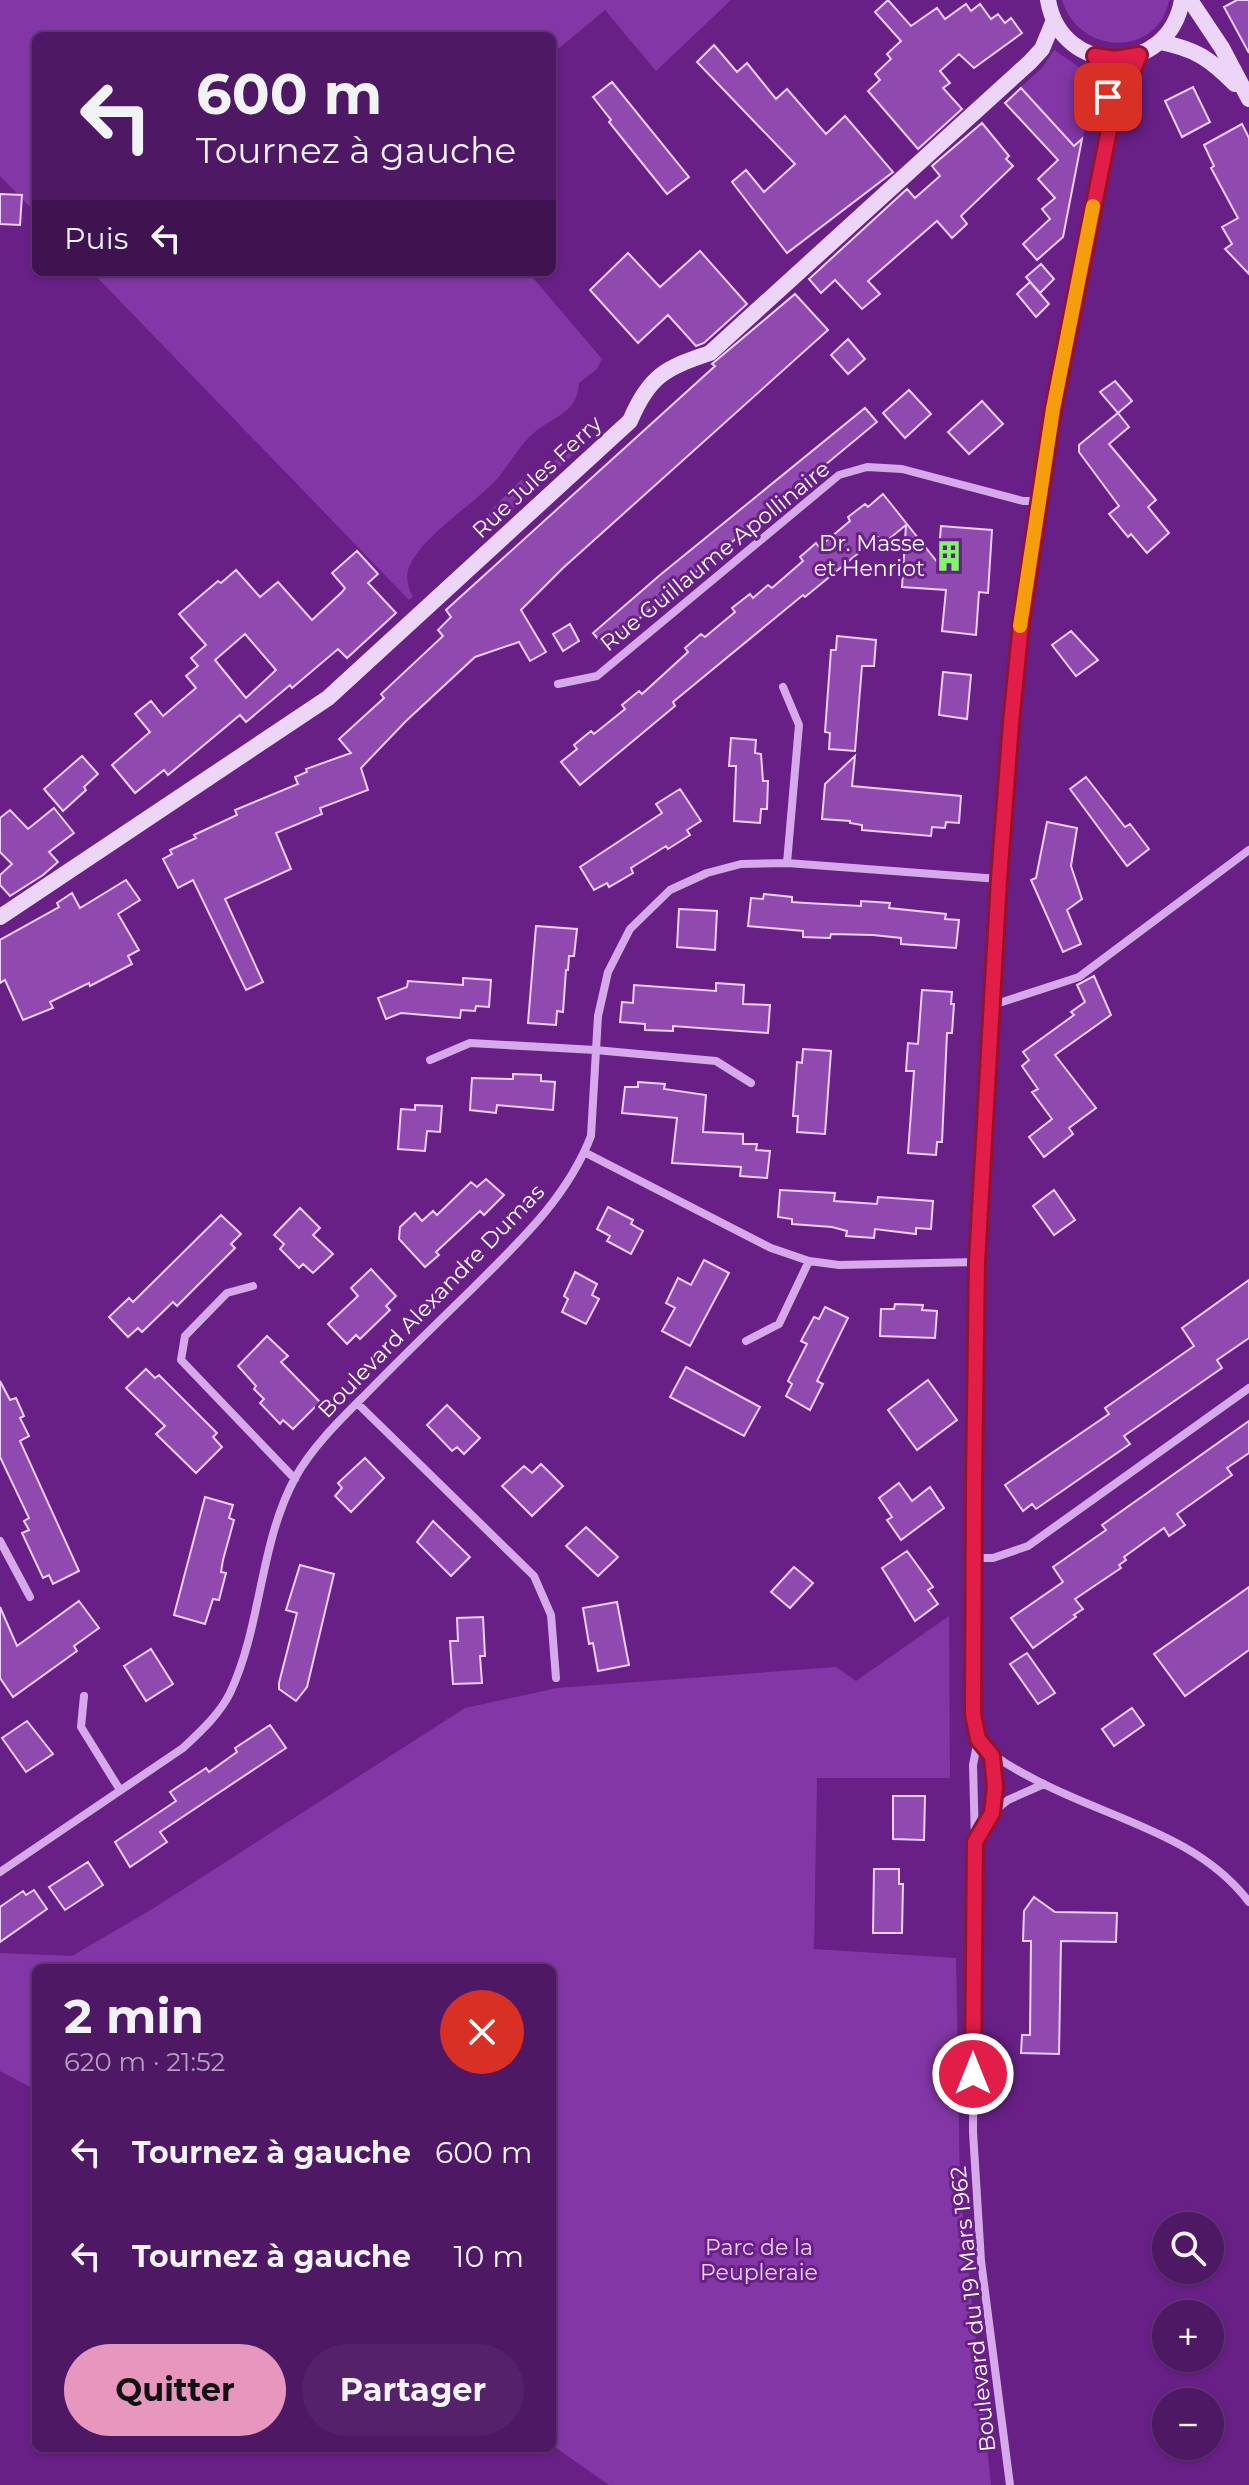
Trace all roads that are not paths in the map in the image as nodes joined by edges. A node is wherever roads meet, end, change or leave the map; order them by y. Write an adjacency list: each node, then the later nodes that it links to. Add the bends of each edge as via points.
1 (1048, 0): 4 (street)
2 (1182, 0): 5 (street, via 1173,26)
3 (1190, 0): 8 (street)
4 (1054, 20): 7 (street, via 1070,42); 16 (street, Rue Jules Ferry, via 1030,62 710,353 672,366 649,386 630,421 346,684)
5 (1160, 42): 6 (street); 8 (street, via 1206,57)
6 (1139, 55): 7 (street); 9 (street, Boulevard du 19 Mars 1962)
7 (1095, 56): 9 (street, Boulevard du 19 Mars 1962, via 1106,85)
8 (1248, 98)
9 (1109, 130): 10 (street, Boulevard du 19 Mars 1962)
10 (1038, 501): 11 (street, Rue Guillaume Apollinaire, via 902,469 867,467 839,475 597,676); 15 (street, Boulevard du 19 Mars 1962, via 1021,624)
11 (558, 684)
12 (783, 687): 14 (street, via 799,725)
13 (1249, 850): 17 (street, via 1079,977)
14 (787, 863): 15 (street, Boulevard Alexandre Dumas); 18 (street, Boulevard Alexandre Dumas, via 741,864 670,890 630,929 608,972)
15 (999, 879): 17 (street, Boulevard du 19 Mars 1962)
16 (0, 917)
17 (993, 1005): 23 (street, Boulevard du 19 Mars 1962)
18 (595, 1050): 19 (street, via 470,1043); 20 (street, via 716,1061); 21 (street, Boulevard Alexandre Dumas, via 591,1136)
19 (430, 1060)
20 (751, 1083)
21 (584, 1152): 22 (street, via 771,1248); 27 (street, Boulevard Alexandre Dumas, via 558,1198 521,1241)
22 (809, 1261): 23 (street); 25 (street, via 779,1324)
23 (977, 1262): 30 (street, Boulevard du 19 Mars 1962)
24 (253, 1286): 28 (street, via 227,1293 206,1314 185,1336 181,1360)
25 (746, 1341)
26 (1249, 1388): 30 (street, via 1028,1546 993,1558)
27 (357, 1403): 28 (street, Boulevard Alexandre Dumas, via 313,1450); 32 (street, via 534,1576 551,1615)
28 (295, 1479): 37 (street, Boulevard Alexandre Dumas, via 278,1519 229,1694 183,1748)
29 (0, 1541): 31 (street)
30 (973, 1558): 34 (street, Boulevard du 19 Mars 1962, via 973,1714)
31 (30, 1597)
32 (556, 1678)
33 (84, 1696): 37 (street, via 81,1727)
34 (978, 1739): 35 (street); 39 (street, Boulevard du 19 Mars 1962, via 973,1765)
35 (992, 1756): 36 (street); 38 (street)
36 (1044, 1784): 38 (street); 41 (street, via 1213,1863)
37 (120, 1790): 40 (street, Boulevard Alexandre Dumas)
38 (992, 1813): 39 (street)
39 (975, 1842): 42 (street, Boulevard du 19 Mars 1962, via 974,2147 981,2261)
40 (0, 1872)
41 (1249, 1902)
42 (1010, 2485)

